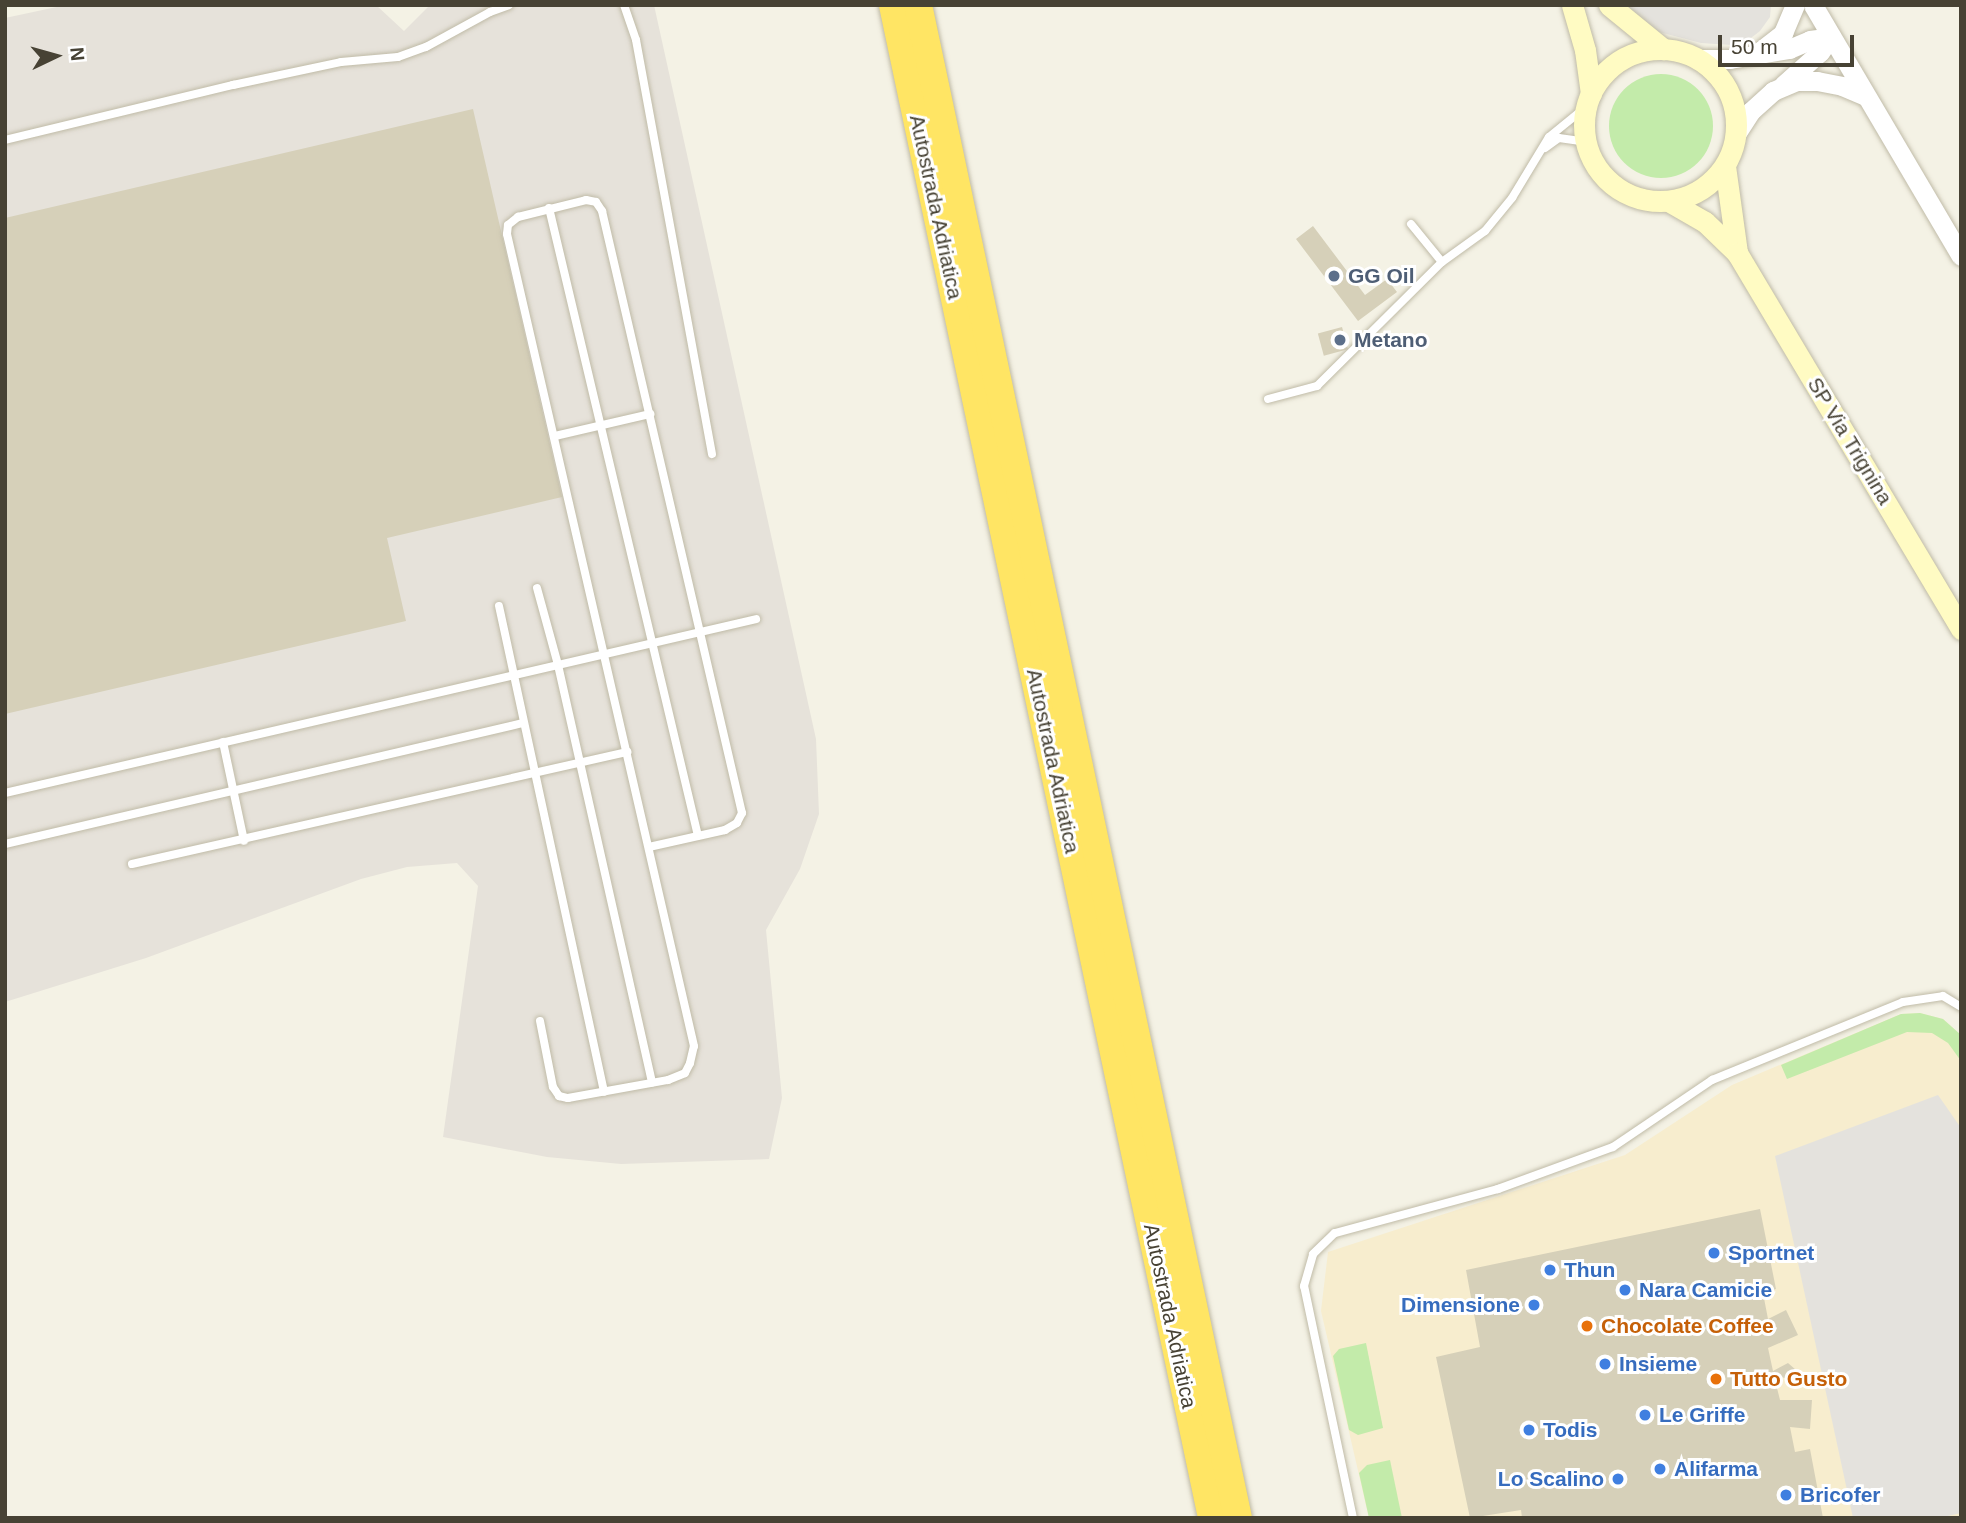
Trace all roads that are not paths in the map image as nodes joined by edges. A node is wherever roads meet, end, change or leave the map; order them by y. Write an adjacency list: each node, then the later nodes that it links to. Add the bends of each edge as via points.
1 (509, 5): 17 (lane, via 398,57 341,62)
2 (624, 5): 31 (lane, via 636,40)
3 (893, 5): 57 (highway, Autostrada Adriatica)
4 (918, 5): 58 (highway, Autostrada Adriatica)
5 (1572, 5): 15 (main road, SP Via Trignina, via 1585,50)
6 (1609, 5): 10 (main road, SP Via Trignina)
7 (1795, 5): 11 (street, via 1783,33)
8 (1813, 5): 9 (street)
9 (1831, 37): 11 (street); 13 (street); 14 (street)
10 (1664, 49): 12 (main road, SP Via Trignina); 15 (main road, SP Via Trignina, via 1634,54 1608,69)
11 (1759, 52): 12 (street, via 1730,59)
12 (1699, 59): 16 (main road, SP Via Trignina, via 1729,91 1736,112)
13 (1781, 87): 14 (street, via 1796,81 1818,81); 16 (street, via 1751,111)
14 (1865, 96): 25 (street)
15 (1589, 100): 18 (main road, SP Via Trignina); 19 (lane, via 1549,137)
16 (1736, 134): 20 (main road, SP Via Trignina)
17 (5, 140)
18 (1586, 142): 19 (lane, via 1559,138); 21 (main road, SP Via Trignina, via 1594,163 1626,194)
19 (1533, 161): 26 (lane, via 1512,198 1485,231)
20 (1726, 166): 21 (main road, SP Via Trignina, via 1702,190); 24 (main road, SP Via Trignina)
21 (1670, 202): 24 (main road, SP Via Trignina, via 1704,222)
22 (549, 208): 28 (lane, via 586,200 596,202 602,211); 29 (lane); 30 (lane, via 519,217 508,225 508,234)
23 (1411, 224): 26 (lane)
24 (1737, 253): 35 (main road, SP Via Trignina)
25 (1961, 256)
26 (1442, 262): 27 (lane, via 1317,386)
27 (1268, 399)
28 (650, 414): 29 (lane); 36 (lane)
29 (600, 426): 30 (lane); 37 (lane)
30 (555, 436): 38 (lane)
31 (712, 454)
32 (537, 588): 39 (lane)
33 (499, 606): 40 (lane)
34 (756, 618): 36 (lane)
35 (1961, 629)
36 (702, 632): 37 (lane); 48 (lane, via 743,813 724,830)
37 (652, 644): 38 (lane); 48 (lane)
38 (605, 654): 39 (lane); 43 (lane)
39 (558, 666): 40 (lane); 44 (lane)
40 (512, 676): 41 (lane); 42 (lane)
41 (523, 723): 45 (lane); 47 (lane)
42 (223, 742): 46 (lane); 47 (lane)
43 (627, 752): 44 (lane); 51 (lane)
44 (581, 765): 45 (lane); 55 (lane)
45 (535, 775): 49 (lane); 56 (lane)
46 (5, 793)
47 (234, 793): 49 (lane); 50 (lane)
48 (698, 836): 51 (lane)
49 (244, 841): 52 (lane)
50 (5, 844)
51 (649, 847): 55 (lane, via 694,1046 685,1073)
52 (132, 864)
53 (1961, 1007): 59 (lane, via 1943,996 1903,1002 1712,1080 1613,1147 1498,1189 1335,1233 1313,1254 1304,1286)
54 (540, 1021): 56 (lane, via 553,1087 559,1096)
55 (652, 1083): 56 (lane)
56 (604, 1092)
57 (1212, 1518)
58 (1237, 1518)
59 (1353, 1518)

